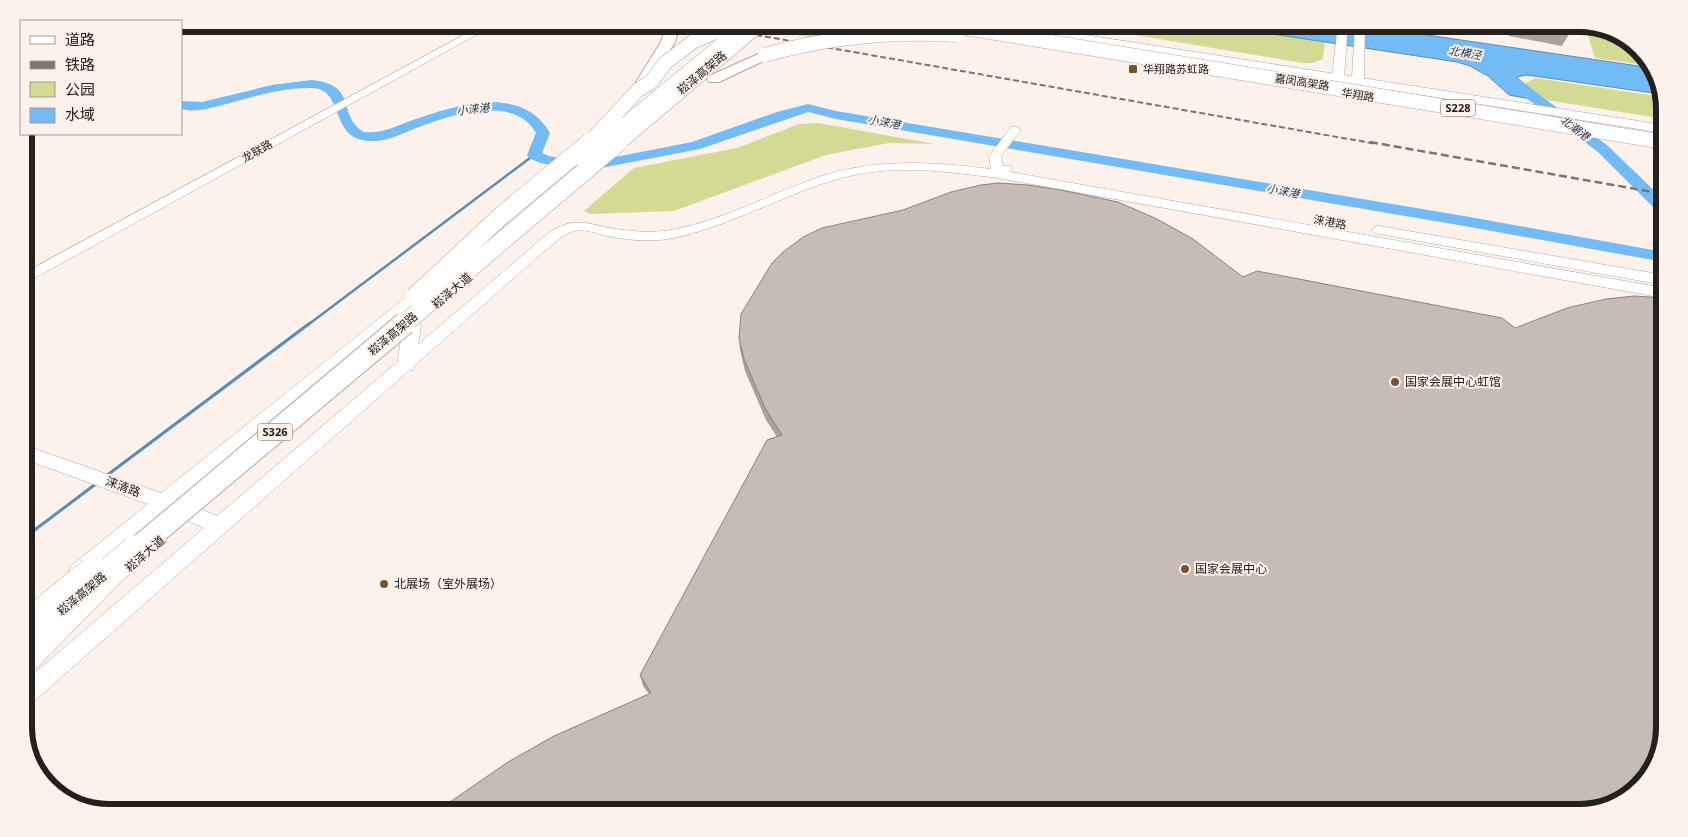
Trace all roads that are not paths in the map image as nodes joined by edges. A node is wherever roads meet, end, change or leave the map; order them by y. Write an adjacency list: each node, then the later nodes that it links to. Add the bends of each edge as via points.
1 (476, 32): 30 (main road, 龙联路)
2 (671, 32): 22 (highway, via 668,42)
3 (715, 32): 22 (highway, bridge, via 679,52 665,63 651,82)
4 (734, 32): 38 (main road, 崧泽大道, bridge, via 532,202)
5 (740, 32): 36 (highway, 崧泽高架路)
6 (759, 32): 34 (main road, 崧泽大道)
7 (759, 32): 33 (highway, 崧泽高架路, bridge)
8 (760, 32): 20 (highway)
9 (980, 32): 23 (main road, 华翔路)
10 (994, 32): 18 (highway, 嘉闵高架路 / S228, bridge)
11 (1024, 32): 18 (highway, 嘉闵高架路 / S228)
12 (1048, 32): 17 (main road, 华翔路)
13 (1076, 32): 18 (highway, via 1187,51)
14 (1087, 32): 17 (main road)
15 (1343, 32): 19 (main road)
16 (1360, 32): 21 (main road)
17 (1082, 37): 19 (main road, 华翔路)
18 (1255, 71): 20 (highway, bridge, via 1156,65 961,35 906,32 851,36 791,47 765,55); 26 (highway, 嘉闵高架路 / S228); 27 (highway, 嘉闵高架路 / S228, bridge)
19 (1338, 77): 21 (main road, 华翔路); 23 (main road)
20 (714, 79): 33 (highway, bridge, via 543,226)
21 (1358, 80): 23 (main road); 24 (main road, 华翔路)
22 (638, 90): 36 (highway, bridge, via 585,147 502,215)
23 (1329, 91): 28 (main road, 华翔路)
24 (1655, 128)
25 (1015, 130): 29 (main road, via 995,156)
26 (1655, 132)
27 (1655, 140)
28 (1655, 146)
29 (998, 174): 31 (main road, 涞港路, via 1008,168); 32 (main road); 35 (main road, via 934,166 884,167 824,180 727,219 666,235 642,237 575,226 553,237)
30 (33, 274)
31 (1655, 279)
32 (1655, 291)
33 (438, 296): 41 (highway, 崧泽高架路 / S326, bridge)
34 (412, 326): 35 (main road); 39 (main road, 崧泽大道)
35 (406, 365): 40 (main road)
36 (309, 392): 43 (highway, 崧泽高架路 / S326, bridge)
37 (33, 455): 38 (main road, 涞清路)
38 (164, 502): 39 (main road, 涞清路); 42 (main road, 崧泽大道)
39 (191, 515): 40 (main road, 涞清路); 46 (main road, 崧泽大道)
40 (220, 526): 47 (main road)
41 (113, 569): 44 (highway, 崧泽高架路 / S326, bridge); 45 (highway, bridge)
42 (33, 610)
43 (33, 621)
44 (33, 636)
45 (33, 650)
46 (33, 651)
47 (33, 688)

